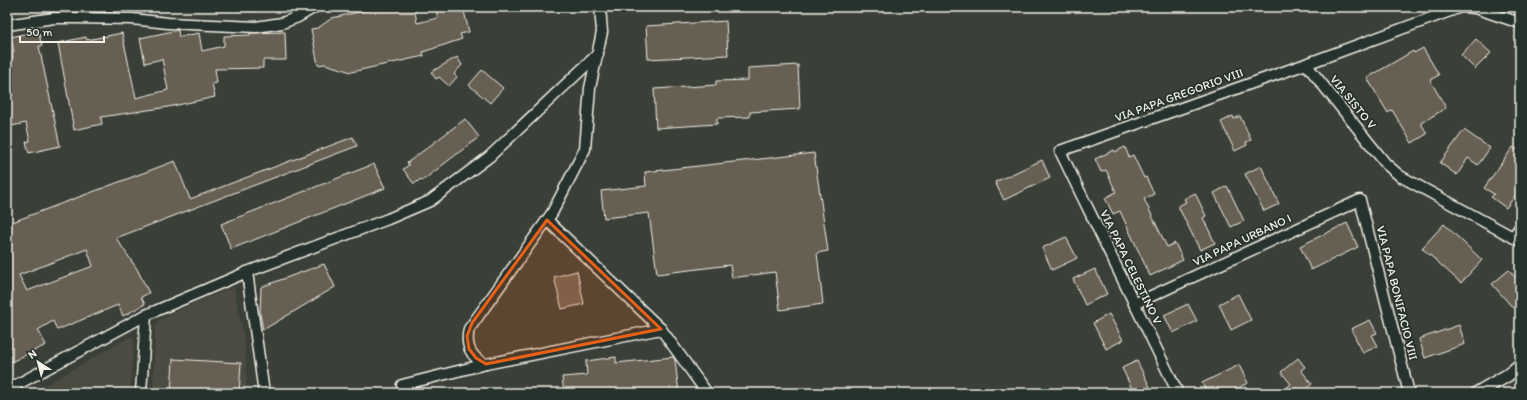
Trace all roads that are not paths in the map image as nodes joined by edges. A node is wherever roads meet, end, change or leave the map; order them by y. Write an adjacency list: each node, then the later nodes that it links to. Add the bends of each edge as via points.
1 (315, 7): 5 (street, via 282,23 256,27 168,23 132,18 54,18)
2 (600, 7): 6 (street, via 602,32)
3 (1462, 7): 4 (street, via 1475,8); 7 (street)
4 (1520, 23)
5 (7, 25)
6 (598, 54): 10 (street, via 590,88 585,149); 13 (street, via 489,156 430,201)
7 (1306, 64): 8 (street, VIA PAPA GREGORIO VIII); 12 (street, VIA SISTO V, via 1386,164 1400,176)
8 (1060, 151): 14 (street, VIA PAPA CELESTINO V)
9 (1360, 200): 14 (street, VIA PAPA URBANO I); 25 (street, VIA PAPA BONIFACIO VIII)
10 (547, 220): 16 (street); 17 (street, via 469,329 469,348 476,358)
11 (1520, 227): 12 (street)
12 (1516, 239)
13 (246, 272): 15 (street); 22 (street)
14 (1134, 304): 24 (street, VIA PAPA CELESTINO V)
15 (146, 315): 20 (street); 21 (street)
16 (661, 329): 17 (street); 23 (street)
17 (486, 364): 19 (street)
18 (1520, 365): 26 (street)
19 (402, 385)
20 (7, 390)
21 (141, 393)
22 (264, 393)
23 (707, 393)
24 (1178, 393)
25 (1409, 393)
26 (1477, 393)

